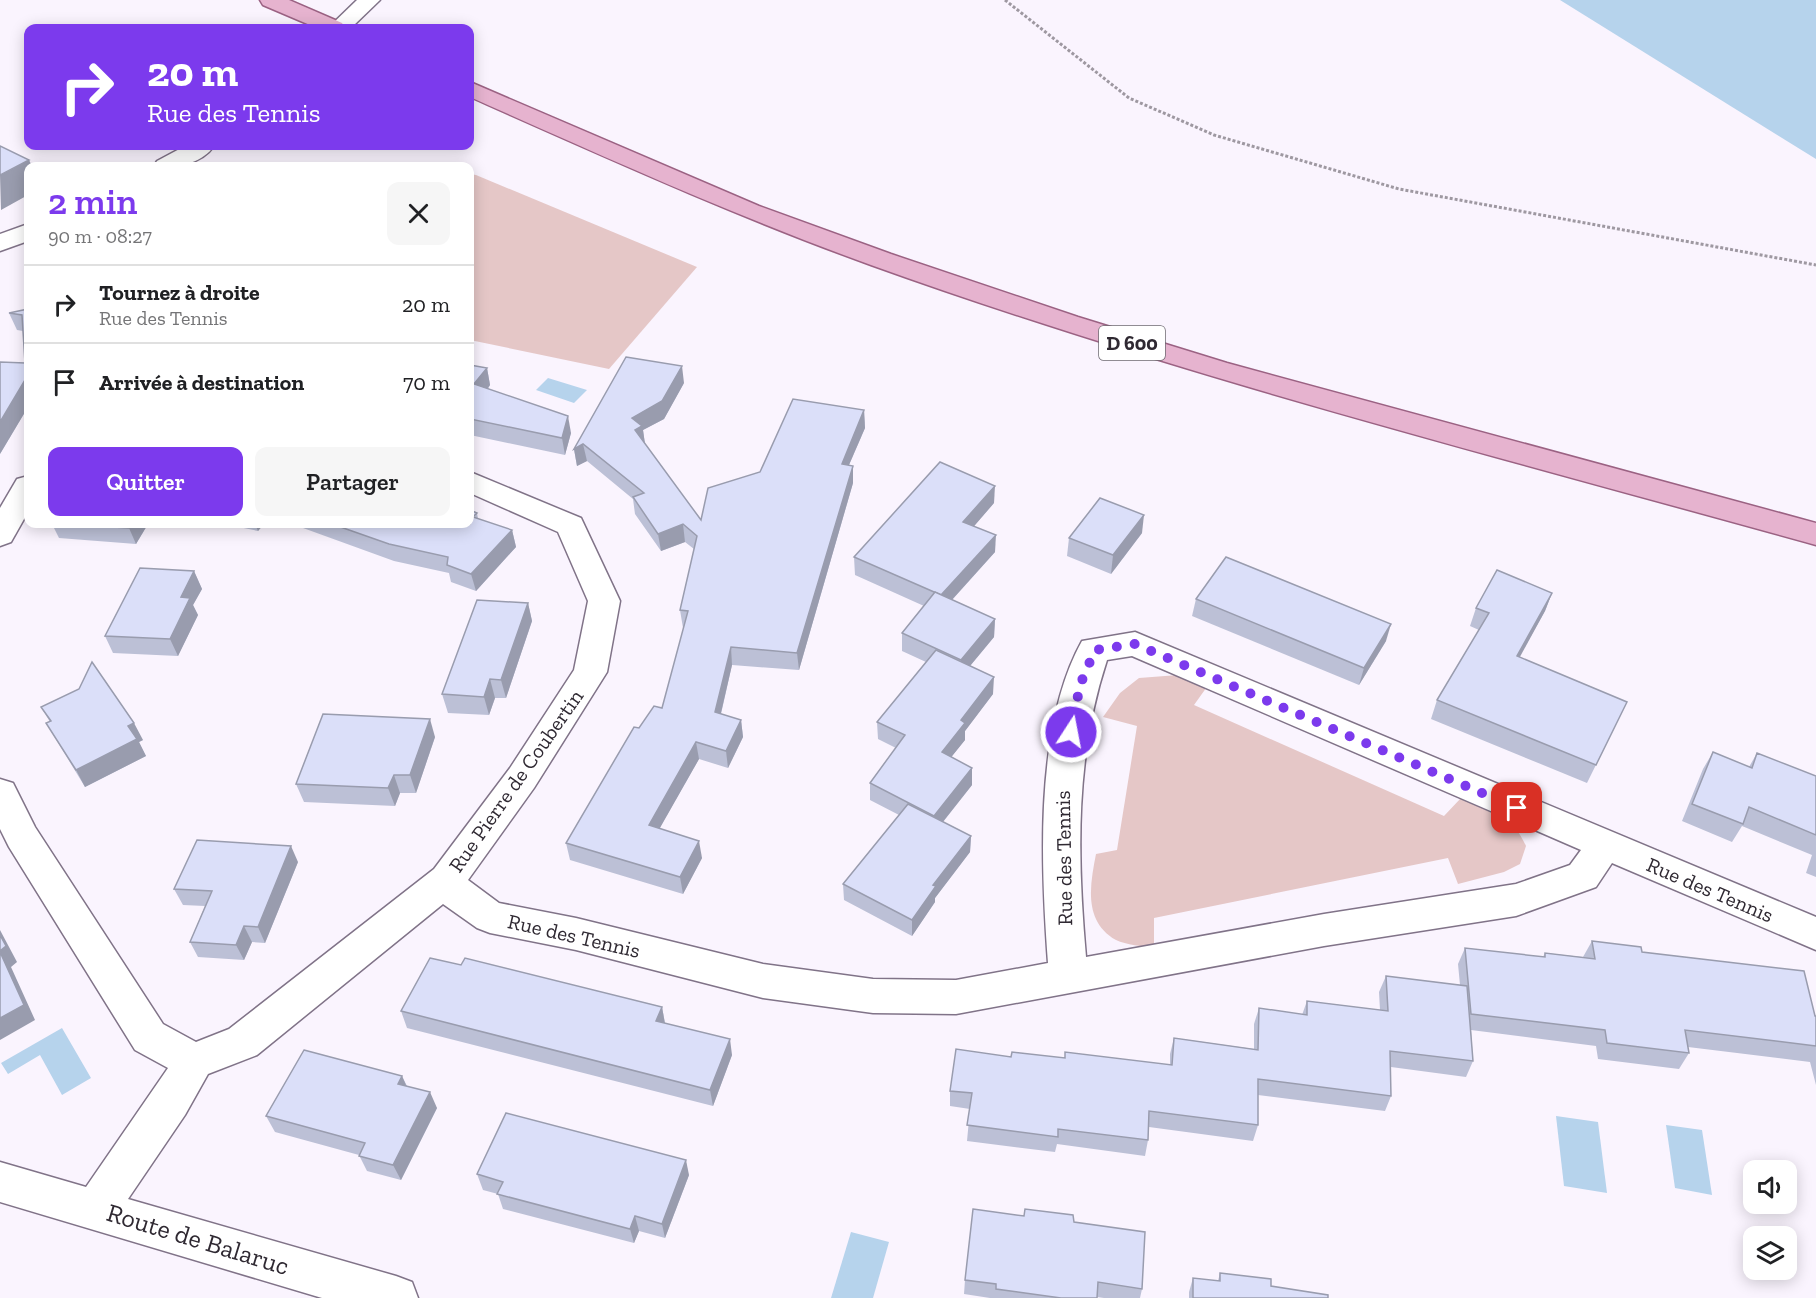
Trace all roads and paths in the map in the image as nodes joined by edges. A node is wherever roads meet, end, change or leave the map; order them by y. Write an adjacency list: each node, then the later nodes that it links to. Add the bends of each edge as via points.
1 (271, 0): 4 (main road)
2 (369, 0): 5 (street)
3 (1005, 0): 9 (path, via 1129,98 1214,135 1399,189)
4 (325, 24)
5 (343, 24)
6 (474, 91): 12 (main road, D 600, via 750,211 1058,320 1216,369)
7 (195, 150): 8 (street)
8 (173, 162)
9 (1816, 265)
10 (474, 484): 16 (street, Rue Pierre de Coubertin, via 570,525 604,601 590,672 522,778)
11 (24, 493): 13 (street)
12 (1816, 534)
13 (0, 535)
14 (0, 793): 19 (street, via 22,837 148,1037)
15 (1604, 845): 17 (street, Rue des Tennis); 18 (street, Rue des Tennis, via 1583,876 1516,900); 18 (street, Rue des Tennis, via 1135,644 1095,650 1080,685 1062,780 1061,884)
16 (447, 880): 18 (street, Rue des Tennis, via 457,894 490,917 576,934 763,981 873,996 956,997); 19 (street, Rue Pierre de Coubertin, via 243,1042)
17 (1816, 934)
18 (1068, 975)
19 (194, 1061): 21 (street)
20 (0, 1182): 21 (street, Route de Balaruc)
21 (97, 1208): 22 (street, Route de Balaruc)
22 (396, 1298)

